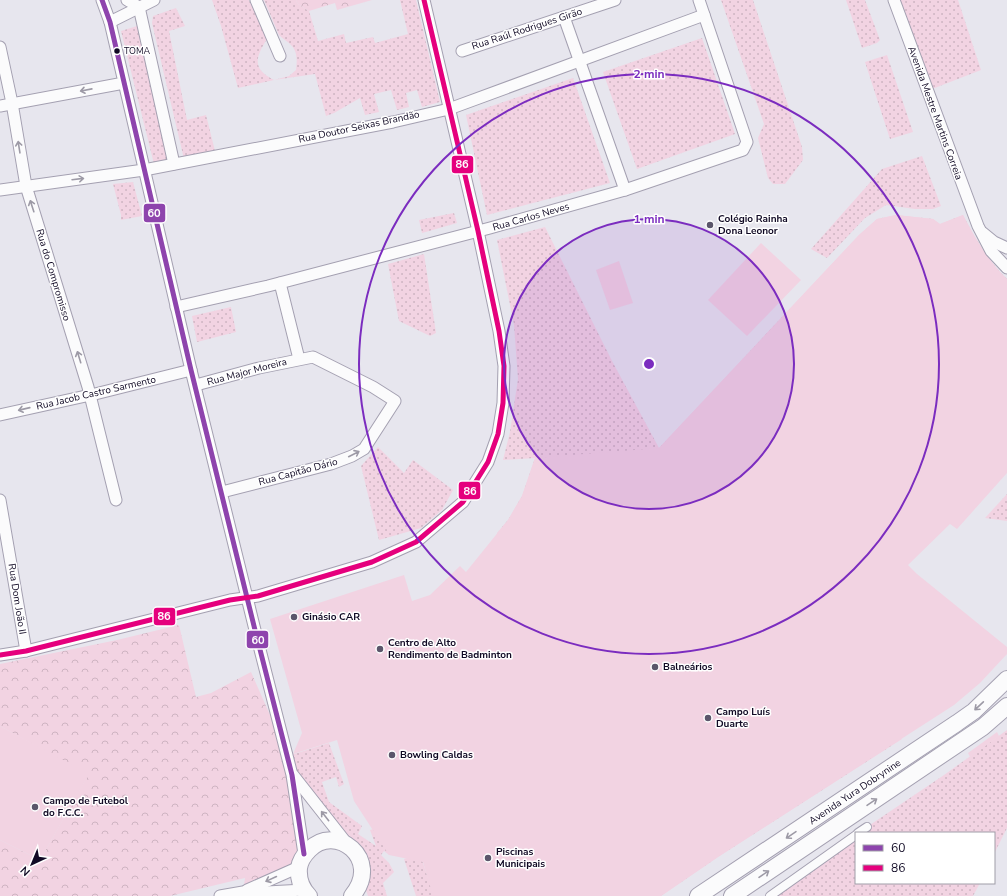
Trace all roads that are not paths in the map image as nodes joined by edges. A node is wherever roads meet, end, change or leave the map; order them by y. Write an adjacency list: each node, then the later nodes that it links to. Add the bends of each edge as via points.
1 (102, 0): 12 (street)
2 (127, 0): 9 (street)
3 (154, 0): 9 (street)
4 (256, 0): 15 (street)
5 (424, 0): 20 (street)
6 (615, 0): 11 (street, Rua Raúl Rodrigues Girão)
7 (699, 0): 10 (street)
8 (894, 0): 26 (street, Avenida Mestre Martins Correia)
9 (139, 7): 12 (street); 21 (street)
10 (704, 15): 16 (street, Rua Doutor Seixas Brandão); 25 (street, Rua Carlos Neves, via 747,142 743,150)
11 (564, 17): 14 (street, Rua Raúl Rodrigues Girão); 16 (street)
12 (110, 22): 17 (street)
13 (0, 47): 18 (street, Rua do Compromisso)
14 (462, 51)
15 (280, 56)
16 (579, 61): 20 (street, Rua Doutor Seixas Brandão); 25 (street)
17 (124, 83): 18 (street, one-way to 18); 22 (street)
18 (12, 103): 19 (street); 23 (street, Rua do Compromisso, one-way to 18)
19 (0, 106)
20 (448, 109): 21 (street, Rua Doutor Seixas Brandão); 27 (street)
21 (174, 164): 22 (street, Rua Doutor Seixas Brandão)
22 (144, 170): 23 (street, Rua Doutor Seixas Brandão, one-way to 22); 31 (street)
23 (26, 186): 24 (street, Rua Doutor Seixas Brandão); 35 (street, Rua do Compromisso, one-way to 23)
24 (0, 190)
25 (625, 190): 27 (street, Rua Carlos Neves)
26 (978, 226): 28 (street, Avenida Mestre Martins Correia, via 985,235); 29 (street, Avenida Mestre Martins Correia, via 991,250)
27 (478, 231): 30 (street, Rua Carlos Neves); 42 (street, via 499,330 504,366 503,403 498,434 488,462 463,502 416,542 372,562)
28 (1007, 248)
29 (1007, 268)
30 (280, 283): 31 (street, Rua Carlos Neves); 32 (street, Rua Major Moreira)
31 (176, 307): 33 (street)
32 (298, 359): 34 (street, Rua Major Moreira); 36 (street, Rua Major Moreira, via 313,357)
33 (191, 370): 34 (street); 35 (street, Rua Jacob Castro Sarmento)
34 (196, 386): 38 (street)
35 (90, 395): 37 (street, Rua Jacob Castro Sarmento, one-way to 37); 40 (street, Rua do Compromisso)
36 (395, 401): 38 (street, Rua Capitão Dário, one-way to 36, via 331,464 352,456 364,449)
37 (0, 415)
38 (222, 492): 42 (street)
39 (0, 500): 41 (street, Rua Dom João II)
40 (116, 500)
41 (5, 552): 43 (street, Rua Dom João II)
42 (248, 597): 43 (street); 47 (street)
43 (26, 652): 44 (street)
44 (0, 655)
45 (1007, 679): 59 (main road, Avenida Yura Dobrynine, one-way to 59, via 974,711 957,723)
46 (1007, 706): 60 (main road, Avenida Yura Dobrynine, one-way to 46, via 984,727)
47 (292, 775): 51 (street, one-way to 47); 52 (street)
48 (867, 827): 49 (street)
49 (860, 832)
50 (855, 835): 61 (street)
51 (349, 846): 52 (main road, via 330,840 320,842 311,847); 53 (main road, via 360,861)
52 (302, 860): 54 (street, one-way to 54); 55 (main road, via 300,883)
53 (362, 879): 57 (main road); 58 (main road)
54 (243, 892): 55 (street); 56 (street)
55 (307, 893)
56 (220, 896)
57 (352, 896)
58 (368, 896)
59 (698, 896)
60 (732, 896)
61 (770, 896)

